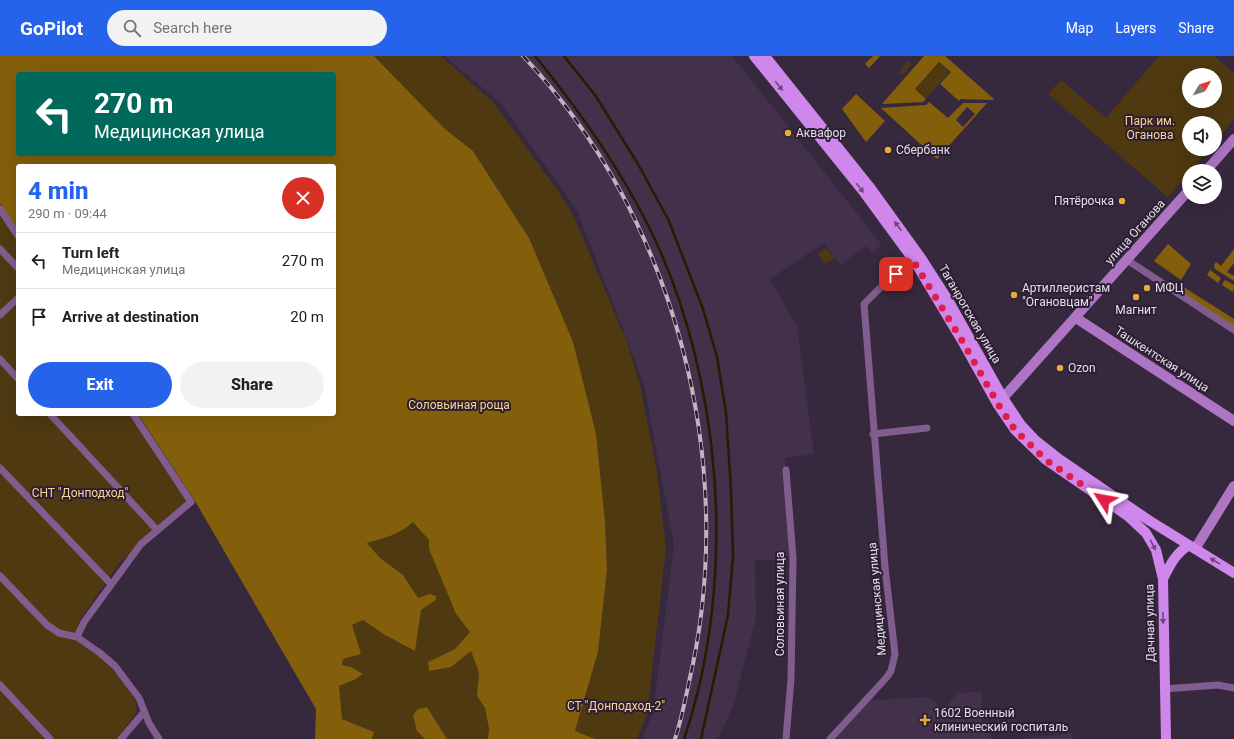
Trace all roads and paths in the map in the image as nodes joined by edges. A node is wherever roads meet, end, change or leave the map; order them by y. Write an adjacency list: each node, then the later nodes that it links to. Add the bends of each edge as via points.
1 (754, 56): 9 (main road, Таганрогская улица, one-way to 9)
2 (765, 56): 9 (main road, Таганрогская улица, one-way to 2, via 869,186)
3 (1234, 139): 4 (main road)
4 (1212, 164)
5 (1182, 198): 10 (main road, улица Оганова)
6 (0, 209): 7 (street)
7 (16, 233)
8 (0, 249): 11 (street)
9 (918, 260): 18 (main road, Таганрогская улица, via 964,344); 23 (street, Медицинская улица, via 889,279 864,304)
10 (1127, 260): 14 (main road, улица Оганова); 15 (street)
11 (16, 266)
12 (16, 300): 13 (street)
13 (0, 316)
14 (1076, 318): 18 (main road, улица Оганова); 21 (main road, Ташкентская улица)
15 (1234, 330)
16 (0, 359): 17 (street)
17 (16, 377)
18 (1000, 401): 27 (main road, Таганрогская улица, via 1015,430 1040,455); 29 (main road, Таганрогская улица, via 1051,454)
19 (52, 416): 28 (street)
20 (134, 416): 28 (street, via 191,502)
21 (1234, 421)
22 (927, 428): 23 (street)
23 (873, 434): 43 (street, Медицинская улица, via 894,654 891,671)
24 (0, 468): 33 (street)
25 (786, 470): 42 (street, Соловьиная улица, via 793,558 791,679)
26 (1234, 486): 29 (main road)
27 (1129, 517): 32 (main road, Дачная улица, one-way to 32, via 1146,533 1156,550)
28 (157, 530): 33 (street, via 141,544)
29 (1192, 547): 30 (main road, Таганрогская улица, one-way to 29); 32 (main road, via 1182,550 1171,562)
30 (1234, 573)
31 (0, 576): 34 (street, via 47,625 60,633)
32 (1163, 579): 37 (main road, Дачная улица, one-way to 37)
33 (111, 584): 34 (street, via 84,622)
34 (77, 637): 38 (street, via 114,666 139,698)
35 (0, 685): 39 (street)
36 (1234, 688): 37 (street, via 1218,685)
37 (1164, 689): 44 (main road, Дачная улица)
38 (144, 712): 40 (street); 41 (street)
39 (50, 739)
40 (121, 739)
41 (160, 739)
42 (786, 739)
43 (830, 739)
44 (1166, 739)

